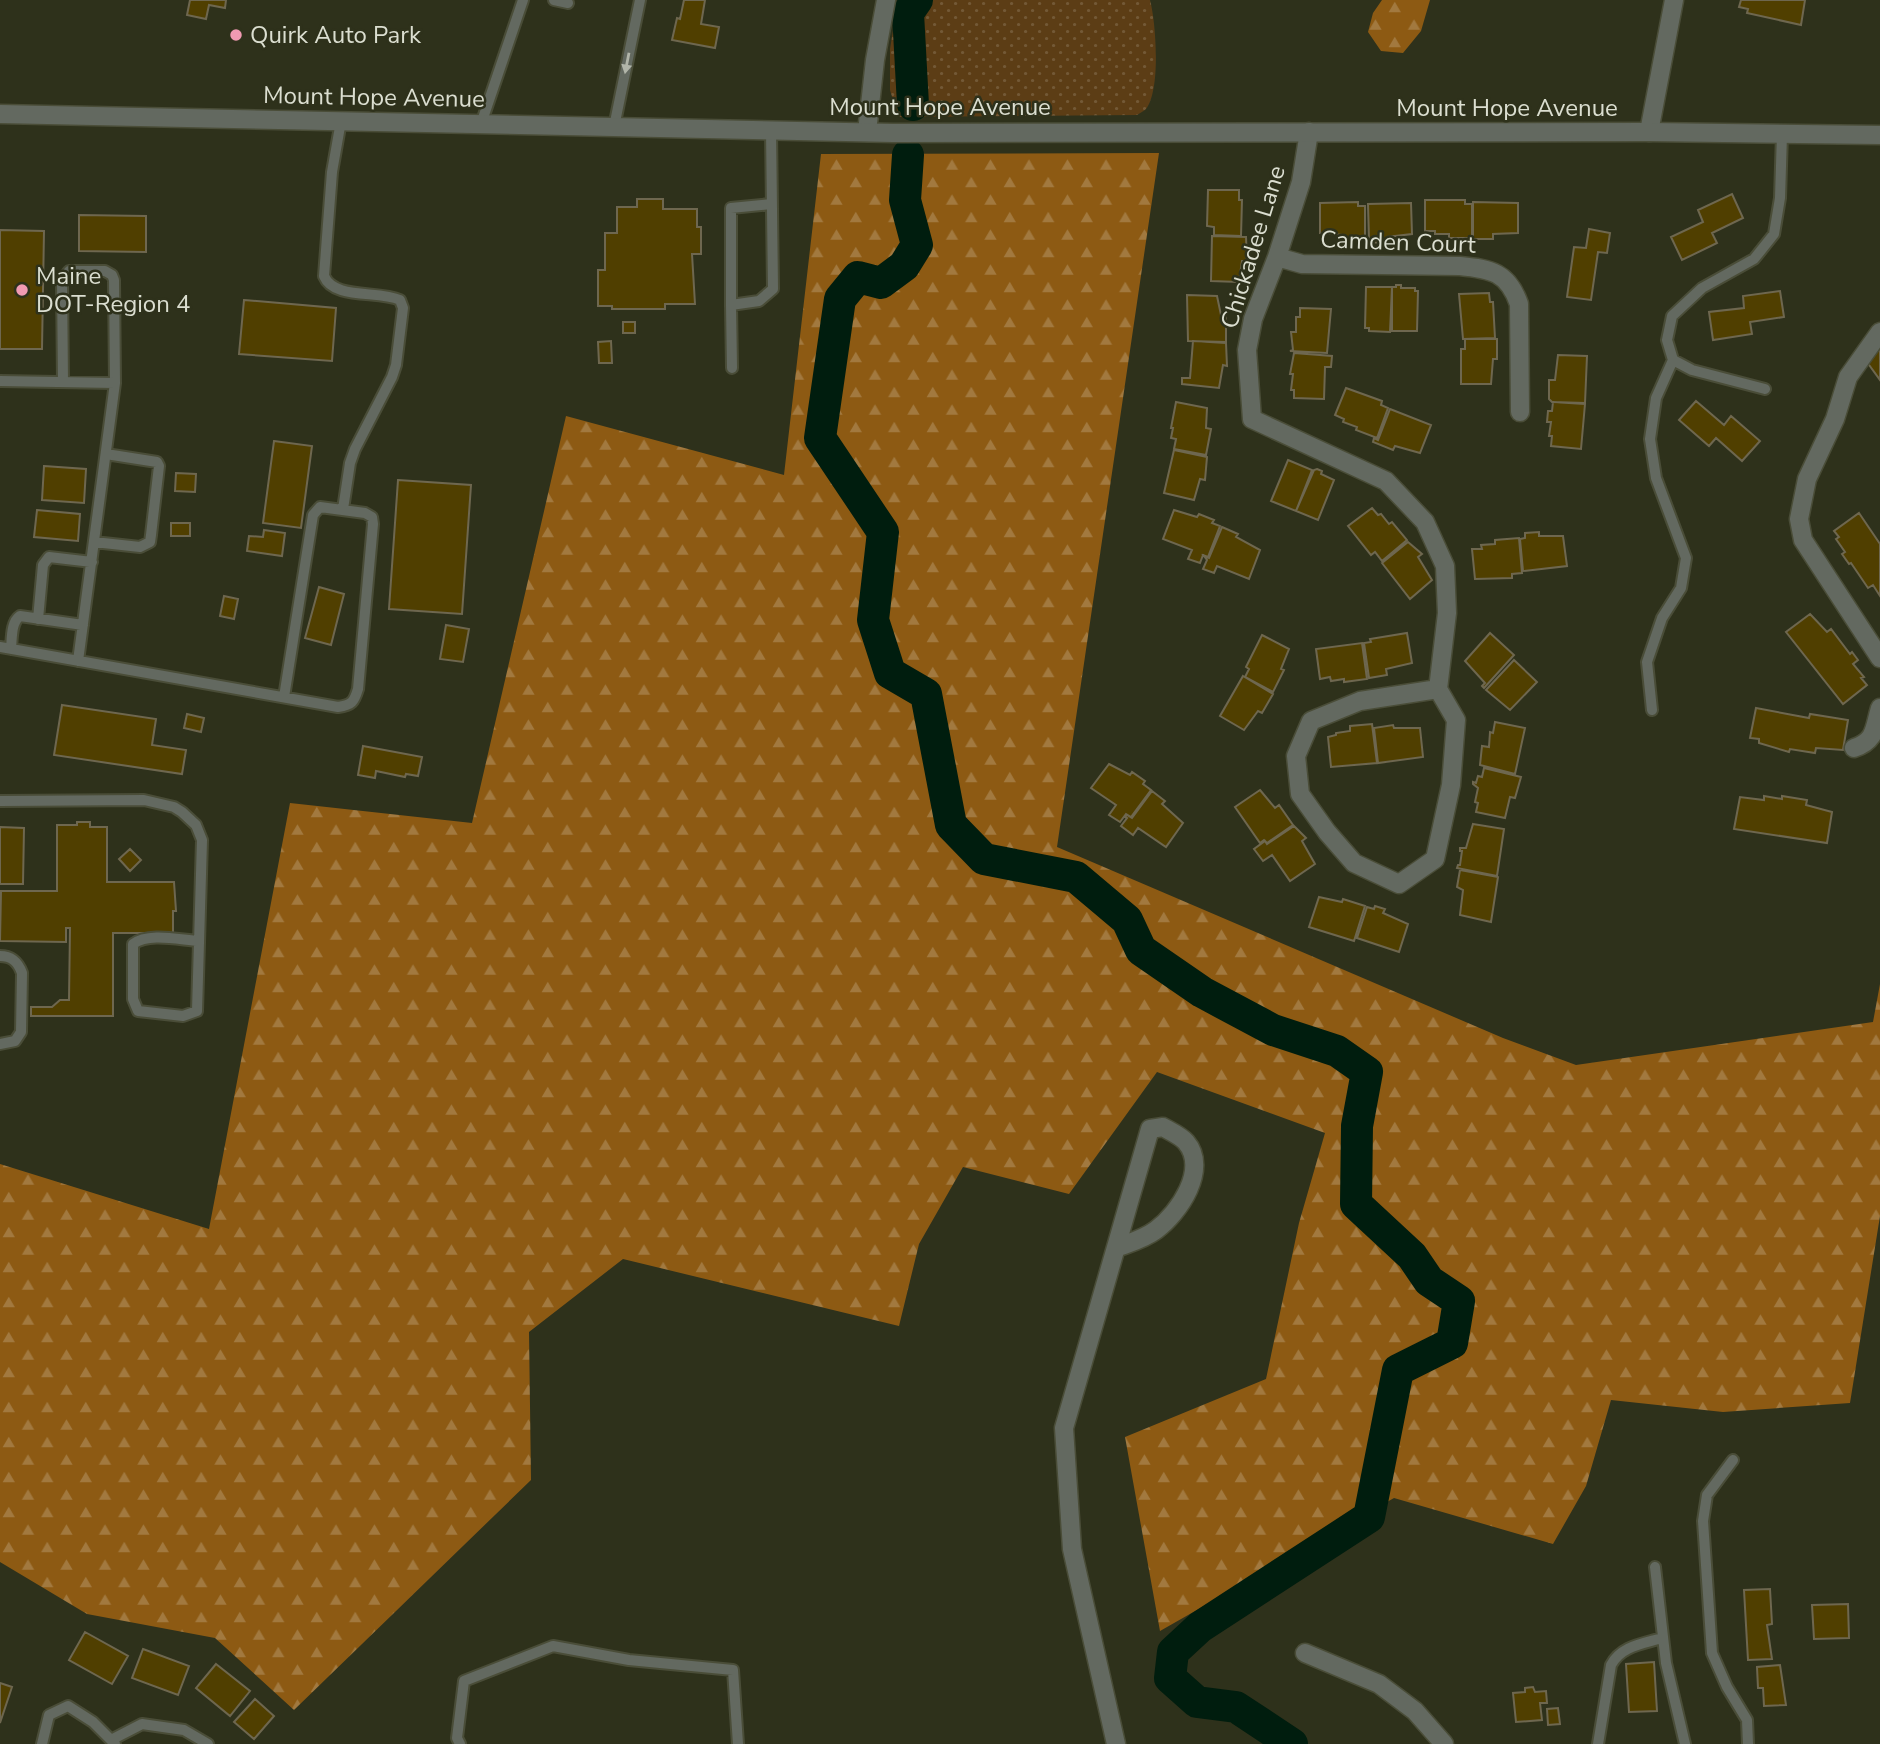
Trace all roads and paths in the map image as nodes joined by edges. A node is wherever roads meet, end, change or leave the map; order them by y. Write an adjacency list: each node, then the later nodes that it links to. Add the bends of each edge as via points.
1 (523, 0): 9 (lane)
2 (554, 0): 6 (lane)
3 (639, 0): 10 (lane, one-way to 10)
4 (886, 0): 12 (street)
5 (1674, 0): 14 (street)
6 (568, 3)
7 (0, 114): 8 (street, Mount Hope Avenue)
8 (341, 121): 9 (street, Mount Hope Avenue); 29 (lane, via 324,276 332,287 392,297 400,300 403,308 396,365 355,449)
9 (481, 124): 10 (street, Mount Hope Avenue)
10 (614, 127): 11 (street, Mount Hope Avenue)
11 (771, 130): 12 (street, Mount Hope Avenue); 17 (lane)
12 (867, 132): 13 (street, Mount Hope Avenue)
13 (1309, 132): 14 (street, Mount Hope Avenue); 18 (street, Chickadee Lane, via 1301,182)
14 (1649, 132): 15 (street, Mount Hope Avenue)
15 (1782, 134): 16 (street, Mount Hope Avenue); 21 (lane, via 1774,234 1754,259 1702,288 1672,316 1667,340)
16 (1880, 135)
17 (771, 204): 19 (lane, via 773,289 759,301); 19 (lane, via 730,208)
18 (1277, 257): 27 (street, Camden Court, via 1302,264 1460,265 1500,275 1514,289 1519,304); 37 (street, Chickadee Lane, via 1253,319 1247,350 1252,419 1386,481 1425,522 1445,566 1447,613)
19 (731, 305): 22 (lane)
20 (1880, 332): 35 (street, via 1847,377 1835,419 1807,479 1799,519 1803,540)
21 (1673, 360): 26 (lane, via 1692,370); 40 (lane, via 1656,398 1650,439 1656,478 1686,558 1681,588 1662,618 1647,662)
22 (732, 368)
23 (0, 381): 24 (lane)
24 (64, 382): 25 (lane); 25 (lane, via 62,280 69,271 105,271 114,280)
25 (115, 383): 28 (lane)
26 (1765, 389)
27 (1520, 412)
28 (106, 454): 30 (lane); 30 (lane, via 157,462 151,536 150,542 140,547)
29 (343, 509): 38 (lane, via 320,507 313,515); 38 (lane, via 365,513 373,524 355,700 338,707)
30 (94, 542): 31 (lane)
31 (92, 562): 32 (lane, via 45,560); 33 (lane)
32 (38, 619): 33 (lane); 34 (lane, via 16,619)
33 (83, 625): 36 (lane)
34 (6, 648): 36 (lane)
35 (1880, 658)
36 (78, 661): 38 (lane)
37 (1438, 689): 37 (street, via 1456,720 1451,785 1435,859 1399,884 1354,863 1327,832 1300,794 1296,756 1311,721 1360,701)
38 (284, 697)
39 (1880, 708): 41 (street, via 1872,738)
40 (1652, 710)
41 (1854, 748)
42 (0, 801): 43 (lane, via 144,800 182,812 196,825 202,839)
43 (199, 941): 43 (lane, via 197,1011 183,1016 138,1011 133,999 133,944 148,938)
44 (0, 956): 45 (lane, via 13,959 22,973 21,1032 15,1041)
45 (0, 1044)
46 (1116, 1248): 46 (street, via 1150,1129 1163,1127 1186,1142 1195,1163 1190,1188 1156,1231); 56 (street, via 1064,1428 1072,1549)
47 (1733, 1460): 60 (lane, via 1707,1495 1703,1521 1712,1653 1747,1720)
48 (1655, 1567): 49 (lane)
49 (1662, 1639): 58 (lane, via 1616,1656); 59 (lane)
50 (1305, 1653): 57 (street, via 1379,1684 1415,1711)
51 (113, 1742): 52 (lane, via 68,1706 49,1715); 53 (lane, via 142,1724 184,1730)
52 (42, 1744)
53 (208, 1744)
54 (460, 1744): 55 (lane, via 464,1681 553,1646 629,1660 733,1670)
55 (738, 1744)
56 (1115, 1744)
57 (1444, 1744)
58 (1598, 1744)
59 (1685, 1744)
60 (1748, 1744)

